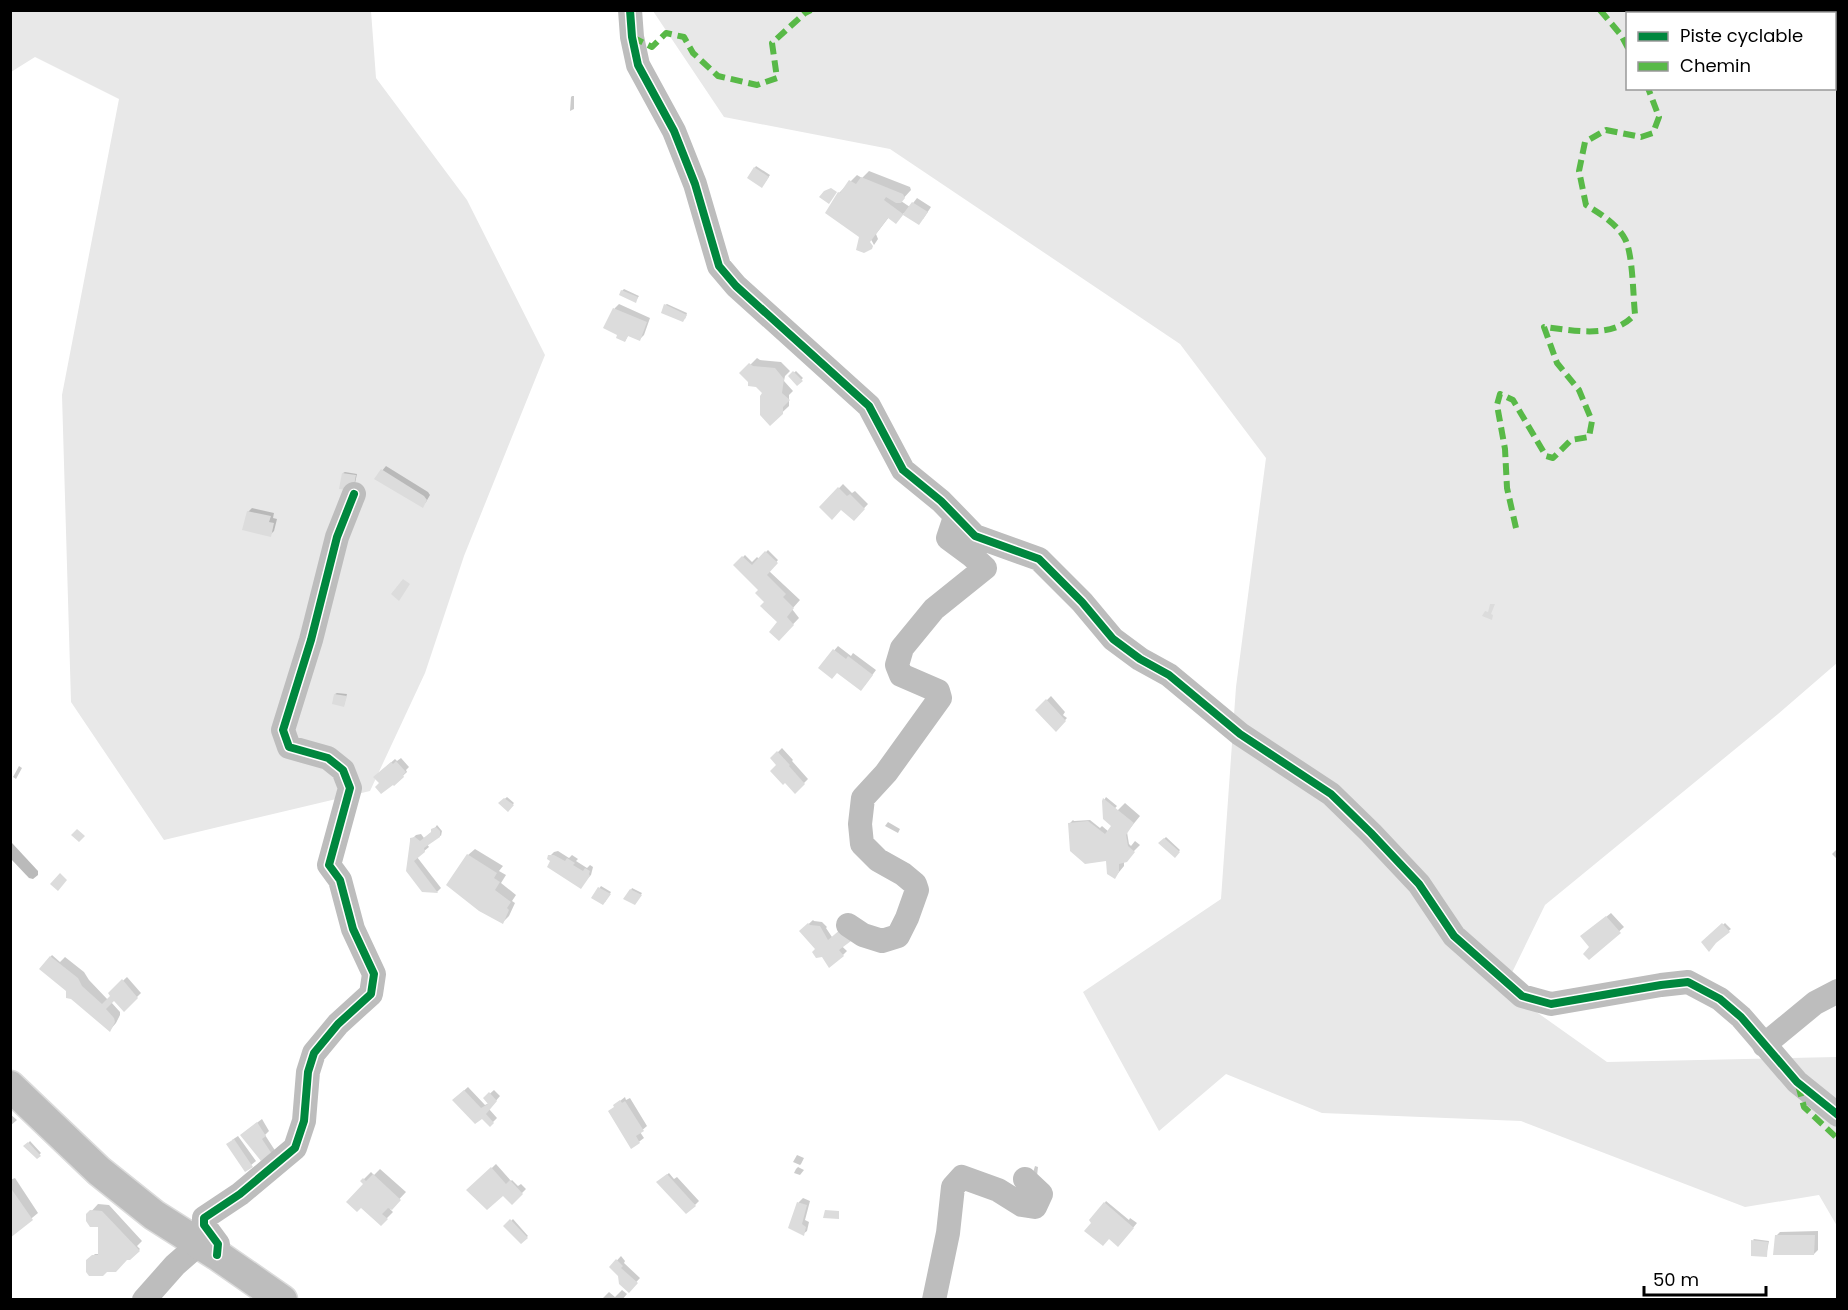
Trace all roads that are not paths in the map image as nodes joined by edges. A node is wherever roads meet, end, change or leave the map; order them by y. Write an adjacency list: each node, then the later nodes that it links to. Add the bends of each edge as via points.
1 (630, 10): 3 (street, via 638,65 674,131 695,184 719,266 736,286 869,406 903,470)
2 (354, 494): 10 (street, via 337,537 283,730 289,747 328,758 343,770 350,789 329,865 340,880 353,929 374,974 371,994 314,1053 308,1072 304,1121 295,1148 204,1218 204,1225 218,1244)
3 (955, 517): 4 (street, via 948,538 985,568 934,609 902,648 897,665 902,675 938,691 940,698 863,798 860,824 862,843 878,860 915,884 917,890 898,936 882,941); 6 (street, via 975,536 1039,559 1113,639 1169,675 1240,734 1331,794 1419,884 1454,936 1522,996 1551,1004 1688,982 1720,999)
4 (848, 925)
5 (1838, 991): 6 (street, via 1815,1004)
6 (1764, 1045): 8 (street, via 1797,1082)
7 (10, 1086): 10 (main road, via 99,1171 154,1215)
8 (1838, 1115)
9 (1025, 1179): 13 (street, via 1041,1194 1035,1207 1022,1205 998,1190 962,1177 953,1187)
10 (208, 1250): 11 (street, via 175,1264); 12 (main road)
11 (144, 1299)
12 (282, 1299)
13 (934, 1299)

